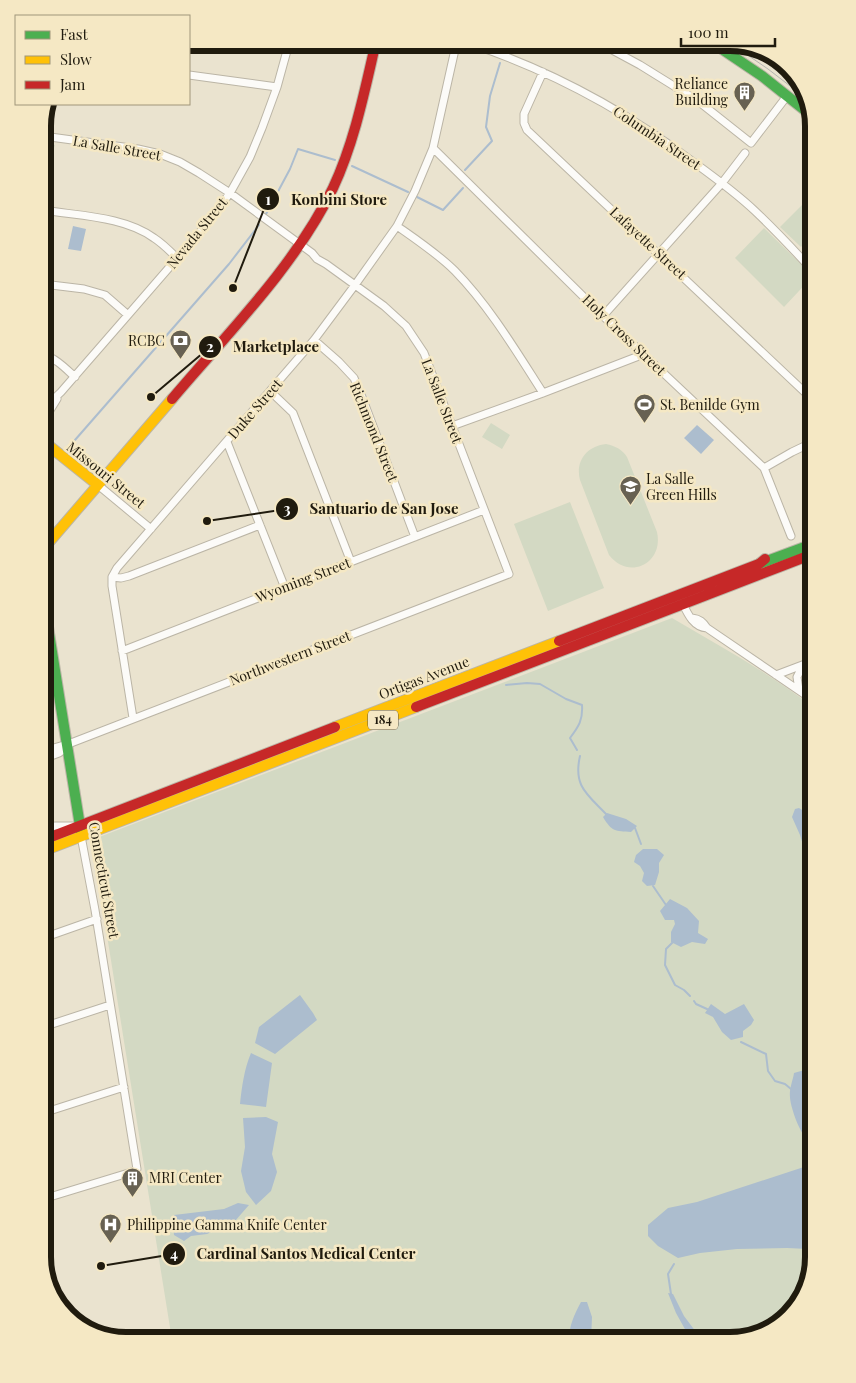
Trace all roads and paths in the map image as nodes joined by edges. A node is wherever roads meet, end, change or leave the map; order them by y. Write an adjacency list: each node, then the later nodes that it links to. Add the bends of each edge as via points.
1 (287, 51): 9 (street, Nevada Street)
2 (374, 51): 19 (main road, via 344,163 323,208)
3 (455, 51): 13 (street, Duke Street)
4 (493, 51): 7 (street, Columbia Street)
5 (614, 51): 10 (street, via 698,101 750,143)
6 (725, 51): 10 (main road)
7 (543, 72): 15 (street, Columbia Street, via 632,119); 20 (street, Lafayette Street, via 524,114 527,130)
8 (190, 75): 9 (street)
9 (277, 87): 16 (street, Nevada Street, via 250,157)
10 (787, 96): 11 (main road)
11 (802, 108)
12 (51, 137): 16 (street, La Salle Street, via 160,154 180,162)
13 (433, 148): 18 (street, Duke Street); 26 (street, Holy Cross Street)
14 (745, 153): 15 (street)
15 (722, 183): 20 (street); 22 (street, Columbia Street)
16 (230, 193): 19 (street, La Salle Street); 21 (street, Nevada Street)
17 (51, 211): 21 (street, via 128,224 153,237)
18 (397, 226): 24 (street, Duke Street); 34 (street, via 454,270 473,291)
19 (300, 244): 24 (street, La Salle Street); 42 (main road, via 263,293)
20 (659, 253): 26 (street); 32 (street, Lafayette Street)
21 (177, 258): 25 (street, Nevada Street)
22 (805, 262)
23 (51, 285): 25 (street, via 105,295)
24 (356, 285): 27 (street, Duke Street); 37 (street, La Salle Street, via 406,326 424,354)
25 (128, 315): 30 (street, Nevada Street)
26 (603, 316): 28 (street, Holy Cross Street)
27 (314, 340): 31 (street, Duke Street); 47 (street, Richmond Street, via 354,378)
28 (644, 354): 34 (street); 41 (street, Holy Cross Street)
29 (51, 358): 30 (street)
30 (75, 377): 33 (street, Nevada Street)
31 (270, 391): 38 (street, Duke Street); 52 (street, via 293,413)
32 (805, 391)
33 (61, 392): 35 (street, Nevada Street); 36 (street, Nevada Street)
34 (543, 393): 37 (street)
35 (51, 402)
36 (51, 409)
37 (452, 426): 43 (street, La Salle Street)
38 (227, 442): 44 (street); 45 (street, Duke Street)
39 (805, 446): 41 (street)
40 (51, 448): 42 (main road, Missouri Street)
41 (764, 468): 46 (street, Holy Cross Street)
42 (98, 486): 45 (street, Missouri Street); 48 (main road)
43 (484, 510): 47 (street, Wyoming Street); 54 (street, La Salle Street)
44 (260, 525): 55 (street, via 129,576); 56 (street)
45 (151, 530): 55 (street, Duke Street)
46 (791, 536)
47 (415, 537): 52 (street, Wyoming Street)
48 (51, 540)
49 (805, 541): 53 (main road, Ortigas Avenue / 184, via 769,555)
50 (805, 548): 53 (main road)
51 (805, 557): 57 (main road, Ortigas Avenue / 184)
52 (351, 562): 56 (street, Wyoming Street)
53 (759, 564): 69 (main road, Ortigas Avenue / 184)
54 (509, 574): 64 (street, Northwestern Street)
55 (112, 577): 59 (street)
56 (284, 588): 59 (street, Wyoming Street)
57 (683, 604): 61 (street, via 694,624 707,628); 69 (main road, Ortigas Avenue / 184)
58 (51, 643): 65 (main road, Connecticut Street)
59 (122, 650): 64 (street)
60 (803, 664): 61 (street); 62 (street, via 797,677)
61 (776, 675): 62 (street)
62 (799, 690): 63 (street)
63 (805, 694)
64 (133, 718): 65 (street, Northwestern Street)
65 (68, 744): 66 (street); 67 (street); 69 (main road, Connecticut Street)
66 (51, 749)
67 (51, 756)
68 (51, 827): 69 (street)
69 (81, 831): 70 (main road, Ortigas Avenue / 184); 71 (main road, Ortigas Avenue / 184); 72 (street, Connecticut Street)
70 (51, 838)
71 (51, 846)
72 (96, 919): 73 (street); 74 (street, Connecticut Street)
73 (51, 935)
74 (110, 1005): 75 (street); 76 (street, Connecticut Street)
75 (51, 1024)
76 (124, 1087): 77 (street); 78 (street, Connecticut Street, via 137,1169)
77 (51, 1110)
78 (51, 1195)

